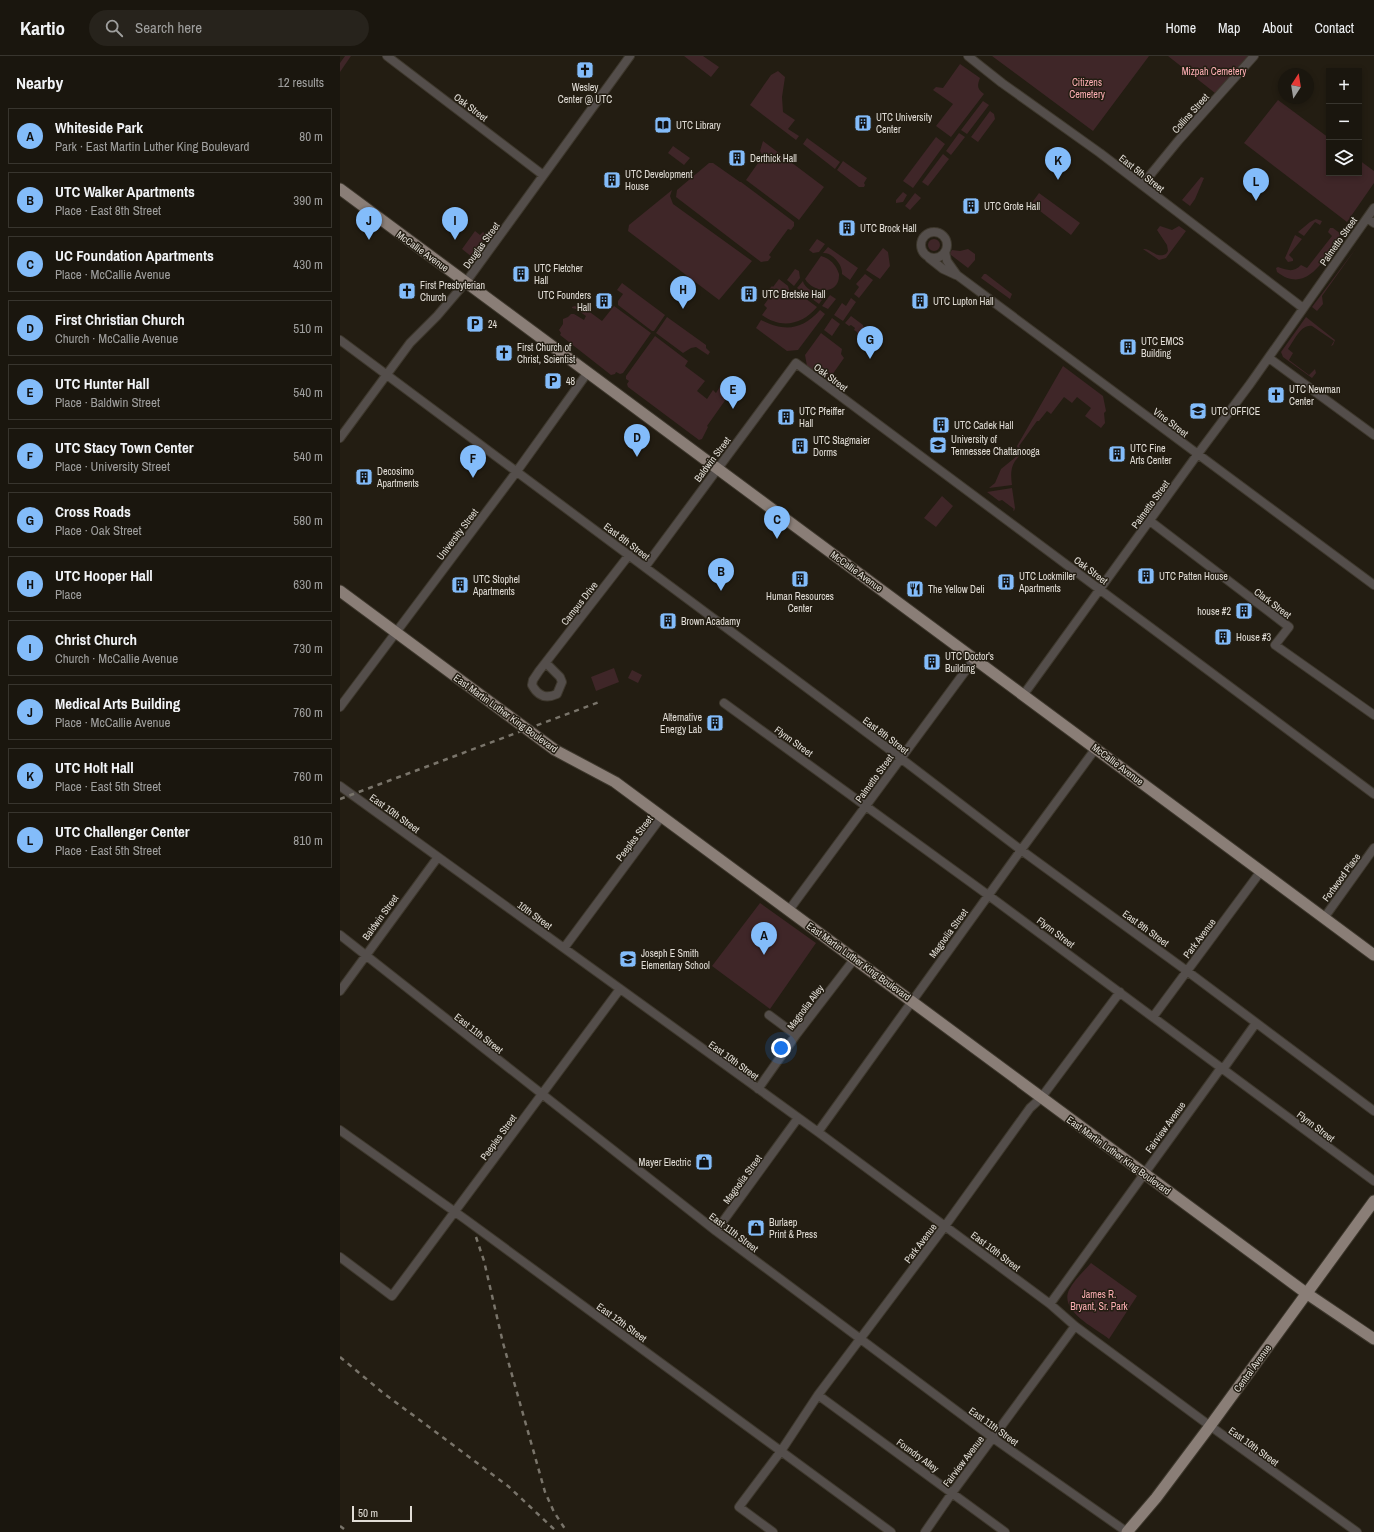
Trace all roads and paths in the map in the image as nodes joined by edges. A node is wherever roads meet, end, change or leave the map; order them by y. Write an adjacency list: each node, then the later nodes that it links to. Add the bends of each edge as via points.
1 (387, 56): 5 (street, Oak Street)
2 (630, 56): 5 (street, Douglas Street)
3 (968, 56): 6 (street, East 5th Street)
4 (1254, 56): 6 (street, Collins Street)
5 (543, 175): 14 (street, Douglas Street)
6 (1142, 185): 15 (street, East 5th Street)
7 (340, 189): 14 (main road, McCallie Avenue)
8 (1374, 208): 9 (street, Palmetto Street)
9 (1366, 218): 10 (street); 15 (street, Palmetto Street)
10 (1374, 223)
11 (945, 252): 12 (street, via 938,258); 12 (street, Vine Street, via 946,242 943,235 929,234 921,243); 13 (street, Vine Street, via 947,261)
12 (927, 256): 13 (street, Vine Street, via 943,269)
13 (957, 275): 23 (street, Vine Street)
14 (466, 282): 19 (main road, McCallie Avenue); 20 (street, Douglas Street, via 410,343)
15 (1303, 308): 17 (street, Palmetto Street)
16 (340, 340): 20 (street, East 8th Street)
17 (1270, 358): 21 (street); 23 (street, Palmetto Street)
18 (796, 363): 24 (street, Baldwin Street); 30 (street, Oak Street)
19 (588, 372): 24 (main road, McCallie Avenue); 25 (street, University Street)
20 (386, 374): 22 (street, Douglas Street); 25 (street, East 8th Street)
21 (1374, 434)
22 (340, 438)
23 (1197, 454): 26 (street, Palmetto Street); 29 (street, Vine Street)
24 (717, 468): 28 (street, Baldwin Street); 33 (main road, McCallie Avenue)
25 (517, 471): 27 (street, East 8th Street); 32 (street, University Street)
26 (1150, 521): 30 (street, Palmetto Street); 38 (street, Clark Street, via 1289,627 1275,645)
27 (629, 555): 28 (street, East 8th Street); 34 (street, Campus Drive)
28 (645, 567): 40 (street, East 8th Street)
29 (1374, 585)
30 (1100, 589): 35 (street, Palmetto Street); 42 (street, Oak Street)
31 (340, 591): 32 (main road, East Martin Luther King Boulevard)
32 (395, 632): 37 (street, University Street); 44 (main road, East Martin Luther King Boulevard, via 555,750 615,782)
33 (975, 658): 35 (main road, McCallie Avenue); 40 (street, Palmetto Street)
34 (546, 663)
35 (1024, 694): 39 (main road, McCallie Avenue)
36 (724, 703): 43 (street, Flynn Street)
37 (340, 707)
38 (1374, 715)
39 (1096, 748): 46 (street, Magnolia Street); 48 (main road, McCallie Avenue)
40 (901, 758): 43 (street, Palmetto Street); 46 (street, East 8th Street)
41 (340, 786): 47 (street, East 10th Street)
42 (1374, 794)
43 (866, 805): 49 (street, Flynn Street); 50 (street, Palmetto Street)
44 (662, 816): 50 (main road, East Martin Luther King Boulevard); 53 (street, Peeples Street)
45 (1374, 848): 51 (street, Fortwood Place)
46 (1021, 850): 49 (street, Magnolia Street); 57 (street, East 8th Street)
47 (438, 857): 53 (street, 10th Street); 54 (street, Baldwin Street)
48 (1261, 871): 51 (main road, McCallie Avenue); 57 (street, Park Avenue)
49 (988, 894): 60 (street, Flynn Street); 61 (street, Magnolia Street)
50 (789, 910): 56 (main road, East Martin Luther King Boulevard)
51 (1324, 918): 55 (main road, McCallie Avenue)
52 (340, 935): 54 (street, East 11th Street)
53 (564, 948): 58 (street, 10th Street)
54 (365, 955): 59 (street, Baldwin Street); 68 (street, East 11th Street)
55 (1374, 955)
56 (855, 958): 61 (main road, East Martin Luther King Boulevard); 65 (street, Magnolia Alley)
57 (1187, 971): 63 (street, Park Avenue); 64 (street, East 8th Street)
58 (620, 989): 67 (street, East 10th Street); 68 (street, Peeples Street)
59 (340, 991)
60 (1120, 992): 63 (street, Flynn Street); 69 (street, Park Avenue)
61 (912, 1000): 69 (main road, East Martin Luther King Boulevard); 73 (street, Magnolia Street)
62 (769, 1015): 65 (street)
63 (1153, 1017): 66 (street, Flynn Street)
64 (1256, 1023): 66 (street, Fairview Avenue); 70 (street, East 8th Street)
65 (796, 1035): 67 (street, Magnolia Alley)
66 (1222, 1068): 74 (street, Fairview Avenue); 75 (street, Flynn Street)
67 (758, 1089): 71 (street, East 10th Street)
68 (542, 1095): 77 (street, Peeples Street); 79 (street, East 11th Street)
69 (1041, 1098): 74 (main road, East Martin Luther King Boulevard); 78 (street, Park Avenue, via 1030,1108)
70 (1374, 1111)
71 (798, 1118): 73 (street, East 10th Street); 79 (street, Magnolia Street)
72 (340, 1130): 77 (street, East 12th Street)
73 (818, 1132): 78 (street, East 10th Street)
74 (1144, 1174): 81 (main road, East Martin Luther King Boulevard); 82 (street, Fairview Avenue)
75 (1374, 1181)
76 (1374, 1201): 81 (main road, Central Avenue)
77 (455, 1212): 80 (street, Peeples Street, via 392,1296); 89 (street, East 12th Street)
78 (945, 1226): 82 (street, East 10th Street); 84 (street, Park Avenue)
79 (716, 1231): 84 (street, East 11th Street)
80 (340, 1257)
81 (1306, 1293): 85 (main road, East Martin Luther King Boulevard); 87 (main road, Central Avenue)
82 (1050, 1304): 83 (street, East 10th Street)
83 (1075, 1326): 87 (street, East 10th Street); 88 (street, Fairview Avenue)
84 (861, 1339): 86 (street, Park Avenue); 88 (street, East 11th Street)
85 (1374, 1339)
86 (818, 1395): 89 (street, Park Avenue); 90 (street, Foundry Alley)
87 (1210, 1426): 95 (main road, Central Avenue); 96 (street, East 10th Street)
88 (992, 1438): 90 (street, Fairview Avenue); 95 (street, East 11th Street)
89 (781, 1451): 91 (street, Park Avenue, via 739,1507); 92 (street, East 12th Street)
90 (952, 1493): 93 (street, Fairview Avenue); 94 (street, Foundry Alley)
91 (772, 1532)
92 (891, 1532)
93 (925, 1532)
94 (1005, 1532)
95 (1127, 1532)
96 (1357, 1532)

